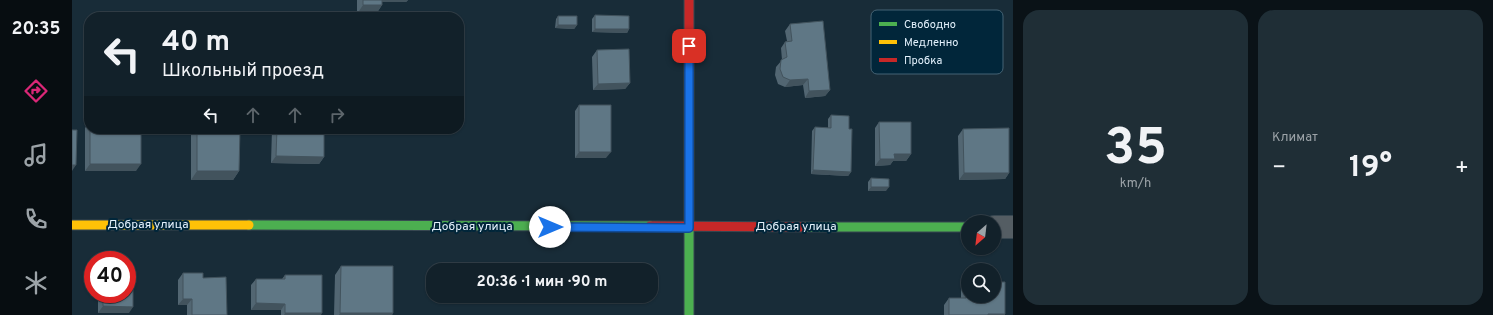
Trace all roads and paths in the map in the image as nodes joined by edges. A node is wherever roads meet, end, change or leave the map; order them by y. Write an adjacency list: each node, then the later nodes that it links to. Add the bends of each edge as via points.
1 (689, 0): 6 (street)
2 (72, 225): 6 (street, Добрая улица)
3 (961, 227): 6 (street, Добрая улица)
4 (1001, 227): 5 (street)
5 (1013, 227)
6 (689, 228): 7 (street)
7 (689, 315)

